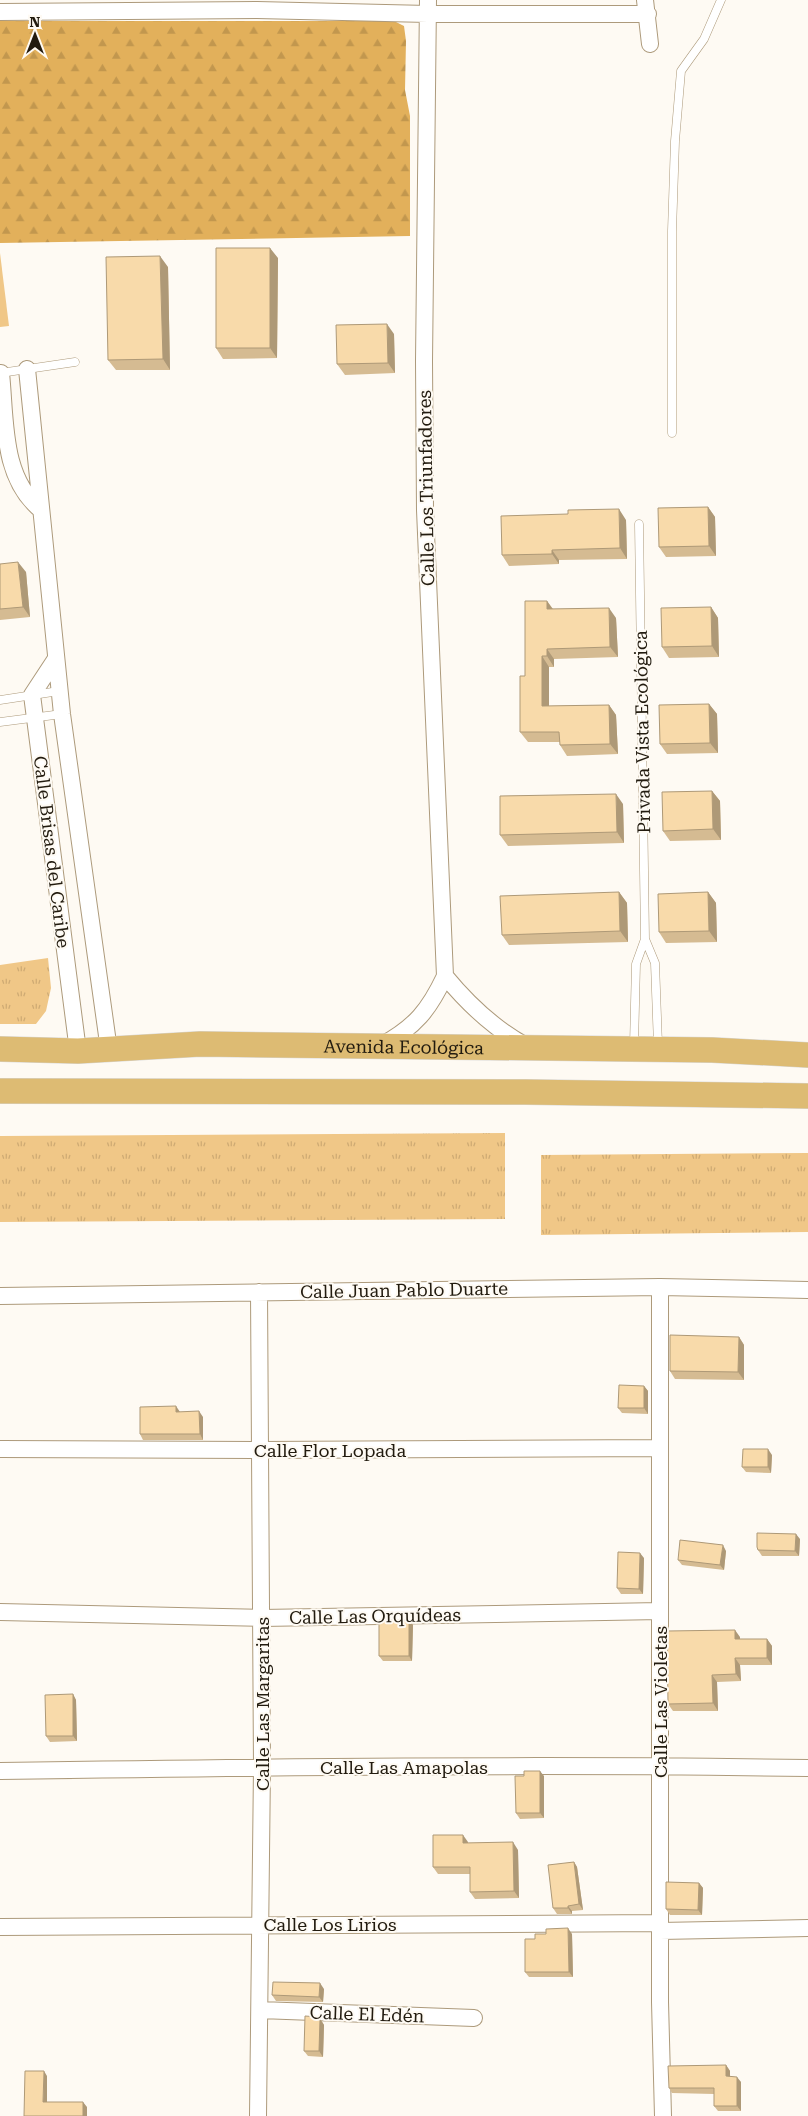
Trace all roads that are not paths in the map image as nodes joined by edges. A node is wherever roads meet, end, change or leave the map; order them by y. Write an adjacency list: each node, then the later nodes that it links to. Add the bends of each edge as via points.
1 (721, 0): 10 (lane, via 704,39 681,71 672,231)
2 (257, 5): 3 (street); 5 (street)
3 (428, 7): 4 (street); 21 (street, Calle Los Triunfadores, via 425,510)
4 (646, 7): 6 (street)
5 (0, 12)
6 (650, 44)
7 (75, 362): 8 (lane)
8 (27, 369): 9 (lane); 11 (street, Calle Brisas del Caribe)
9 (1, 373): 11 (street, via 9,457 19,483 30,501)
10 (672, 433)
11 (41, 510): 13 (street, Calle Brisas del Caribe)
12 (639, 524): 20 (lane, Privada Vista Ecológica)
13 (56, 660): 14 (street, Calle Brisas del Caribe); 15 (street)
14 (59, 691): 15 (lane); 17 (street, Calle Brisas del Caribe)
15 (32, 695): 16 (lane); 18 (street, Calle Brisas del Caribe)
16 (0, 700)
17 (62, 714): 18 (lane); 26 (street, Calle Brisas del Caribe)
18 (35, 717): 19 (lane); 27 (street, Calle Brisas del Caribe)
19 (0, 722)
20 (645, 939): 25 (lane, Privada Vista Ecológica, via 636,964); 25 (lane, Privada Vista Ecológica, via 656,962)
21 (445, 976): 22 (street, Calle Los Triunfadores, via 419,1019); 23 (street, via 484,1018)
22 (378, 1047): 23 (main road, Avenida Ecológica); 26 (main road, Avenida Ecológica, via 200,1044)
23 (530, 1048): 25 (main road, Avenida Ecológica)
24 (0, 1049): 27 (main road, Avenida Ecológica)
25 (646, 1049): 28 (main road, Avenida Ecológica)
26 (109, 1050): 27 (main road, Avenida Ecológica)
27 (78, 1051)
28 (808, 1055)
29 (0, 1091): 30 (main road)
30 (808, 1096)
31 (660, 1287): 32 (street, Calle Juan Pablo Duarte); 33 (street, Calle Juan Pablo Duarte); 35 (street, Calle Las Violetas)
32 (808, 1290)
33 (259, 1292): 34 (street, Calle Juan Pablo Duarte); 37 (street, Calle Las Margaritas)
34 (0, 1296)
35 (659, 1448): 37 (street, Calle Flor Lopada); 38 (street, Calle Las Violetas)
36 (0, 1449): 37 (street, Calle Flor Lopada)
37 (261, 1450): 40 (street, Calle Las Margaritas)
38 (660, 1611): 40 (street, Calle Las Orquídeas); 41 (street, Calle Las Violetas)
39 (0, 1612): 40 (street, Calle Las Orquídeas)
40 (262, 1618): 42 (street, Calle Las Margaritas)
41 (660, 1766): 42 (street, Calle Las Amapolas); 43 (street, Calle Las Amapolas); 47 (street, Calle Las Violetas)
42 (262, 1767): 44 (street, Calle Las Amapolas); 45 (street, Calle Las Margaritas)
43 (808, 1768)
44 (0, 1771)
45 (262, 1924): 46 (street, Calle Los Lirios); 47 (street, Calle Los Lirios); 49 (street, Calle Las Margaritas)
46 (0, 1927)
47 (660, 1927): 48 (street, Calle Los Lirios); 52 (street, Calle Las Violetas)
48 (808, 1928)
49 (260, 2010): 50 (street, Calle El Edén); 51 (street, Calle Las Margaritas)
50 (474, 2018)
51 (258, 2116)
52 (663, 2116)

